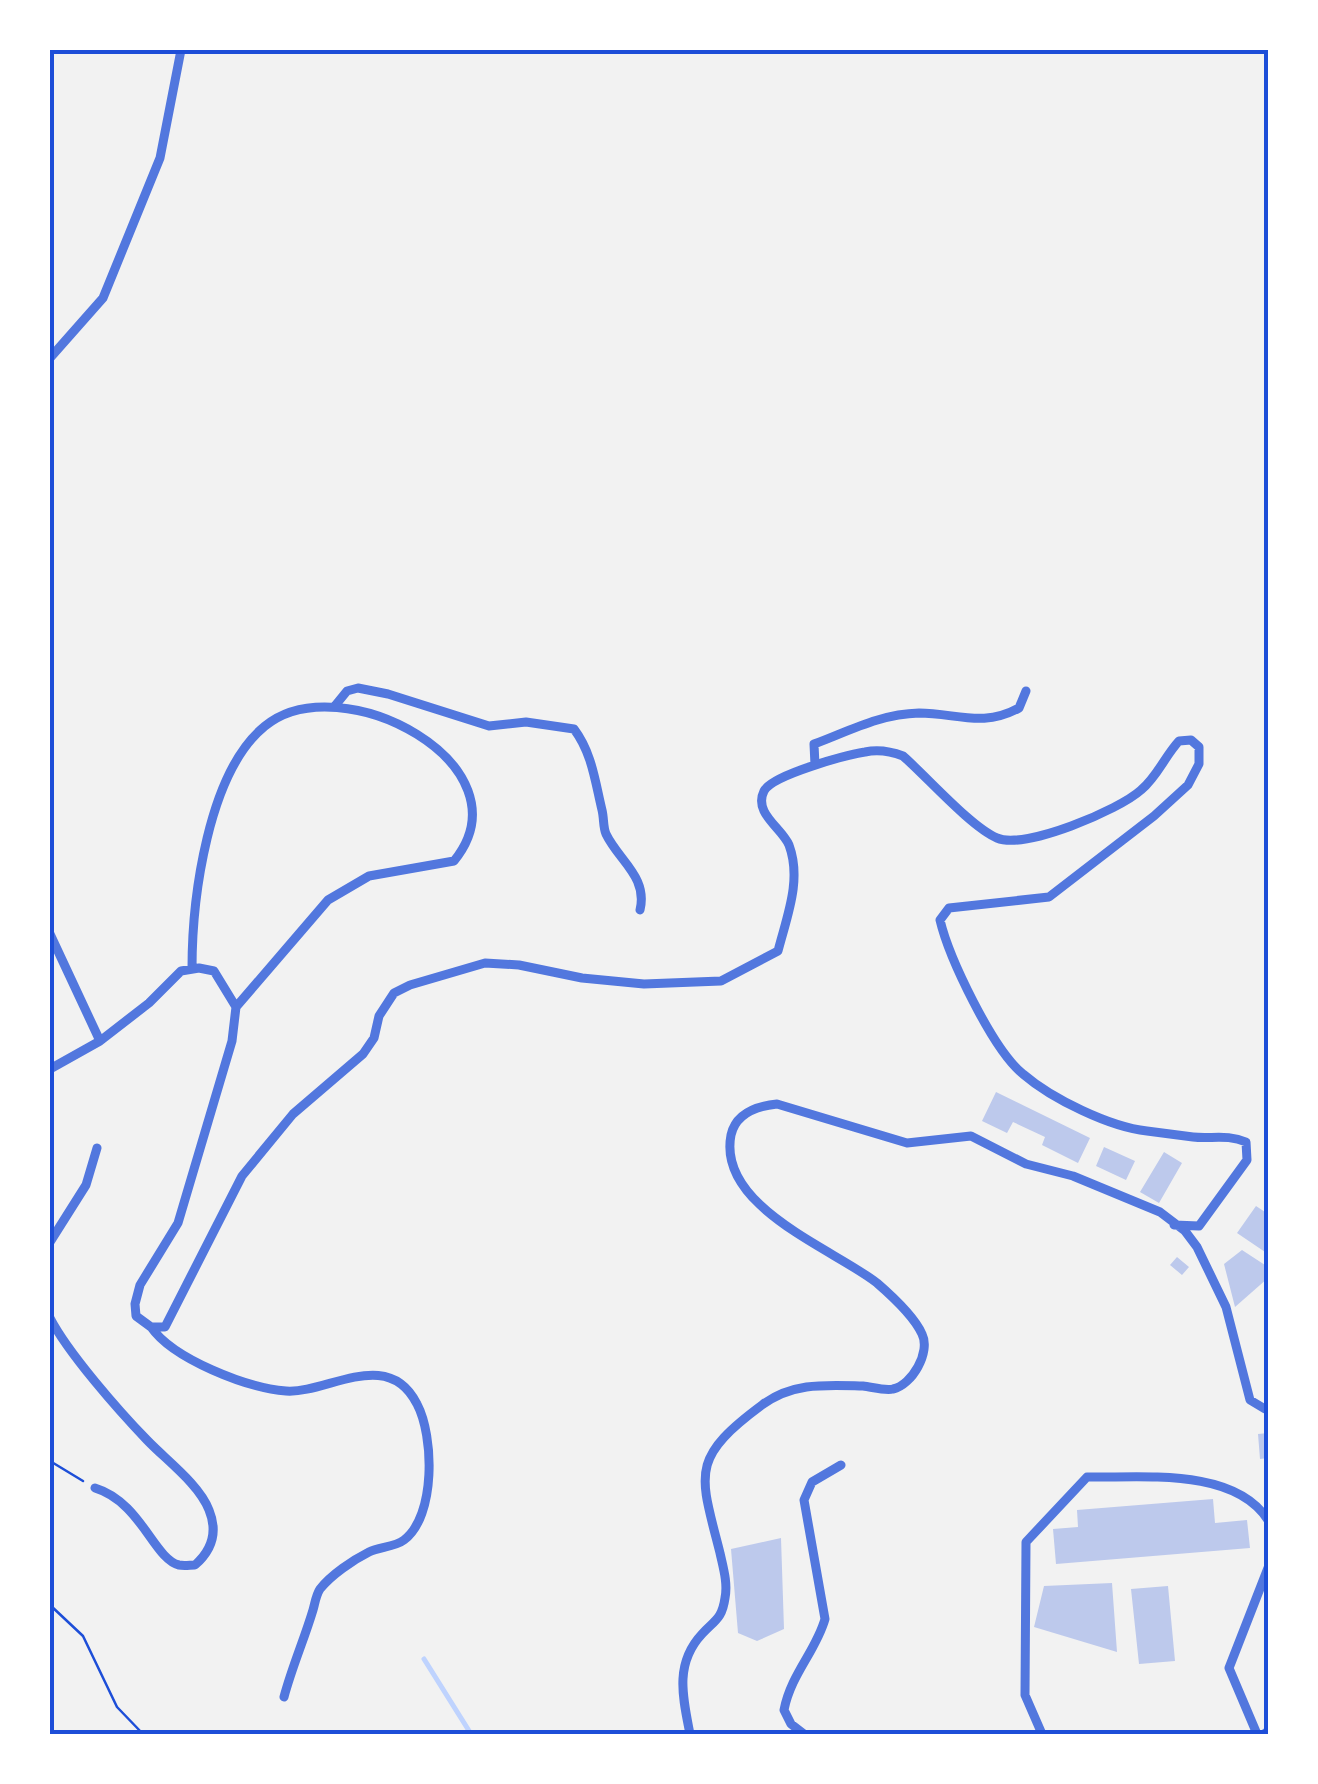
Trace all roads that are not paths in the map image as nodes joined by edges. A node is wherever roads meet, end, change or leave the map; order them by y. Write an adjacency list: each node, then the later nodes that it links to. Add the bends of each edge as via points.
1 (181, 50): 2 (street, via 160,158 103,298)
2 (50, 358)
3 (1026, 691): 5 (street, via 1019,708 998,718 918,713 856,725 814,744)
4 (334, 707): 6 (street, via 346,691 358,688 489,726 574,728 593,766 604,831 640,883); 8 (street, via 267,723 239,754 221,789 196,894); 9 (street, via 389,720 445,755 464,779 472,806 466,846 454,861 369,876 328,900)
5 (815, 765): 13 (street, via 888,750 903,756 980,827 999,840 1016,840 1053,834 1139,792 1179,741 1199,748 1188,785 1049,897 950,908 940,920 984,1020 1020,1072 1121,1126 1246,1142 1247,1160 1199,1226); 16 (street, via 764,791 762,805 787,840 797,872 778,952 721,981 644,984 485,963 394,993 364,1054 293,1114 242,1176 164,1328)
6 (640, 910)
7 (50, 934): 10 (street)
8 (192, 968): 9 (street, via 214,971); 10 (street, via 181,970)
9 (236, 1007): 16 (street, via 178,1223 140,1285 136,1316)
10 (100, 1041): 11 (street)
11 (50, 1069)
12 (97, 1148): 14 (street, via 86,1185)
13 (1174, 1225): 17 (street, via 1197,1247 1226,1307 1250,1400); 24 (street, via 1160,1212 1026,1164 971,1136 908,1143 777,1104 756,1106 738,1120 731,1134 733,1170 750,1194 781,1222 876,1282 925,1346 909,1380 893,1390 799,1386 780,1392 727,1435 708,1460 705,1504 726,1592 714,1626 682,1666)
14 (50, 1242)
15 (50, 1318): 19 (street, via 132,1425 209,1508 214,1535 208,1554 196,1565 177,1565 125,1503)
16 (151, 1327): 22 (street, via 196,1361 288,1392 377,1375 403,1385 426,1424 422,1518 403,1542 370,1552 318,1591)
17 (1268, 1407)
18 (841, 1464): 25 (street, via 812,1482 804,1500 825,1619 784,1710)
19 (95, 1488)
20 (1268, 1520): 26 (street, via 1258,1504 1198,1478 1087,1477 1026,1542 1025,1695)
21 (1268, 1568): 23 (street, via 1229,1668)
22 (284, 1697)
23 (1263, 1733)
24 (690, 1734)
25 (804, 1734)
26 (1042, 1734)

